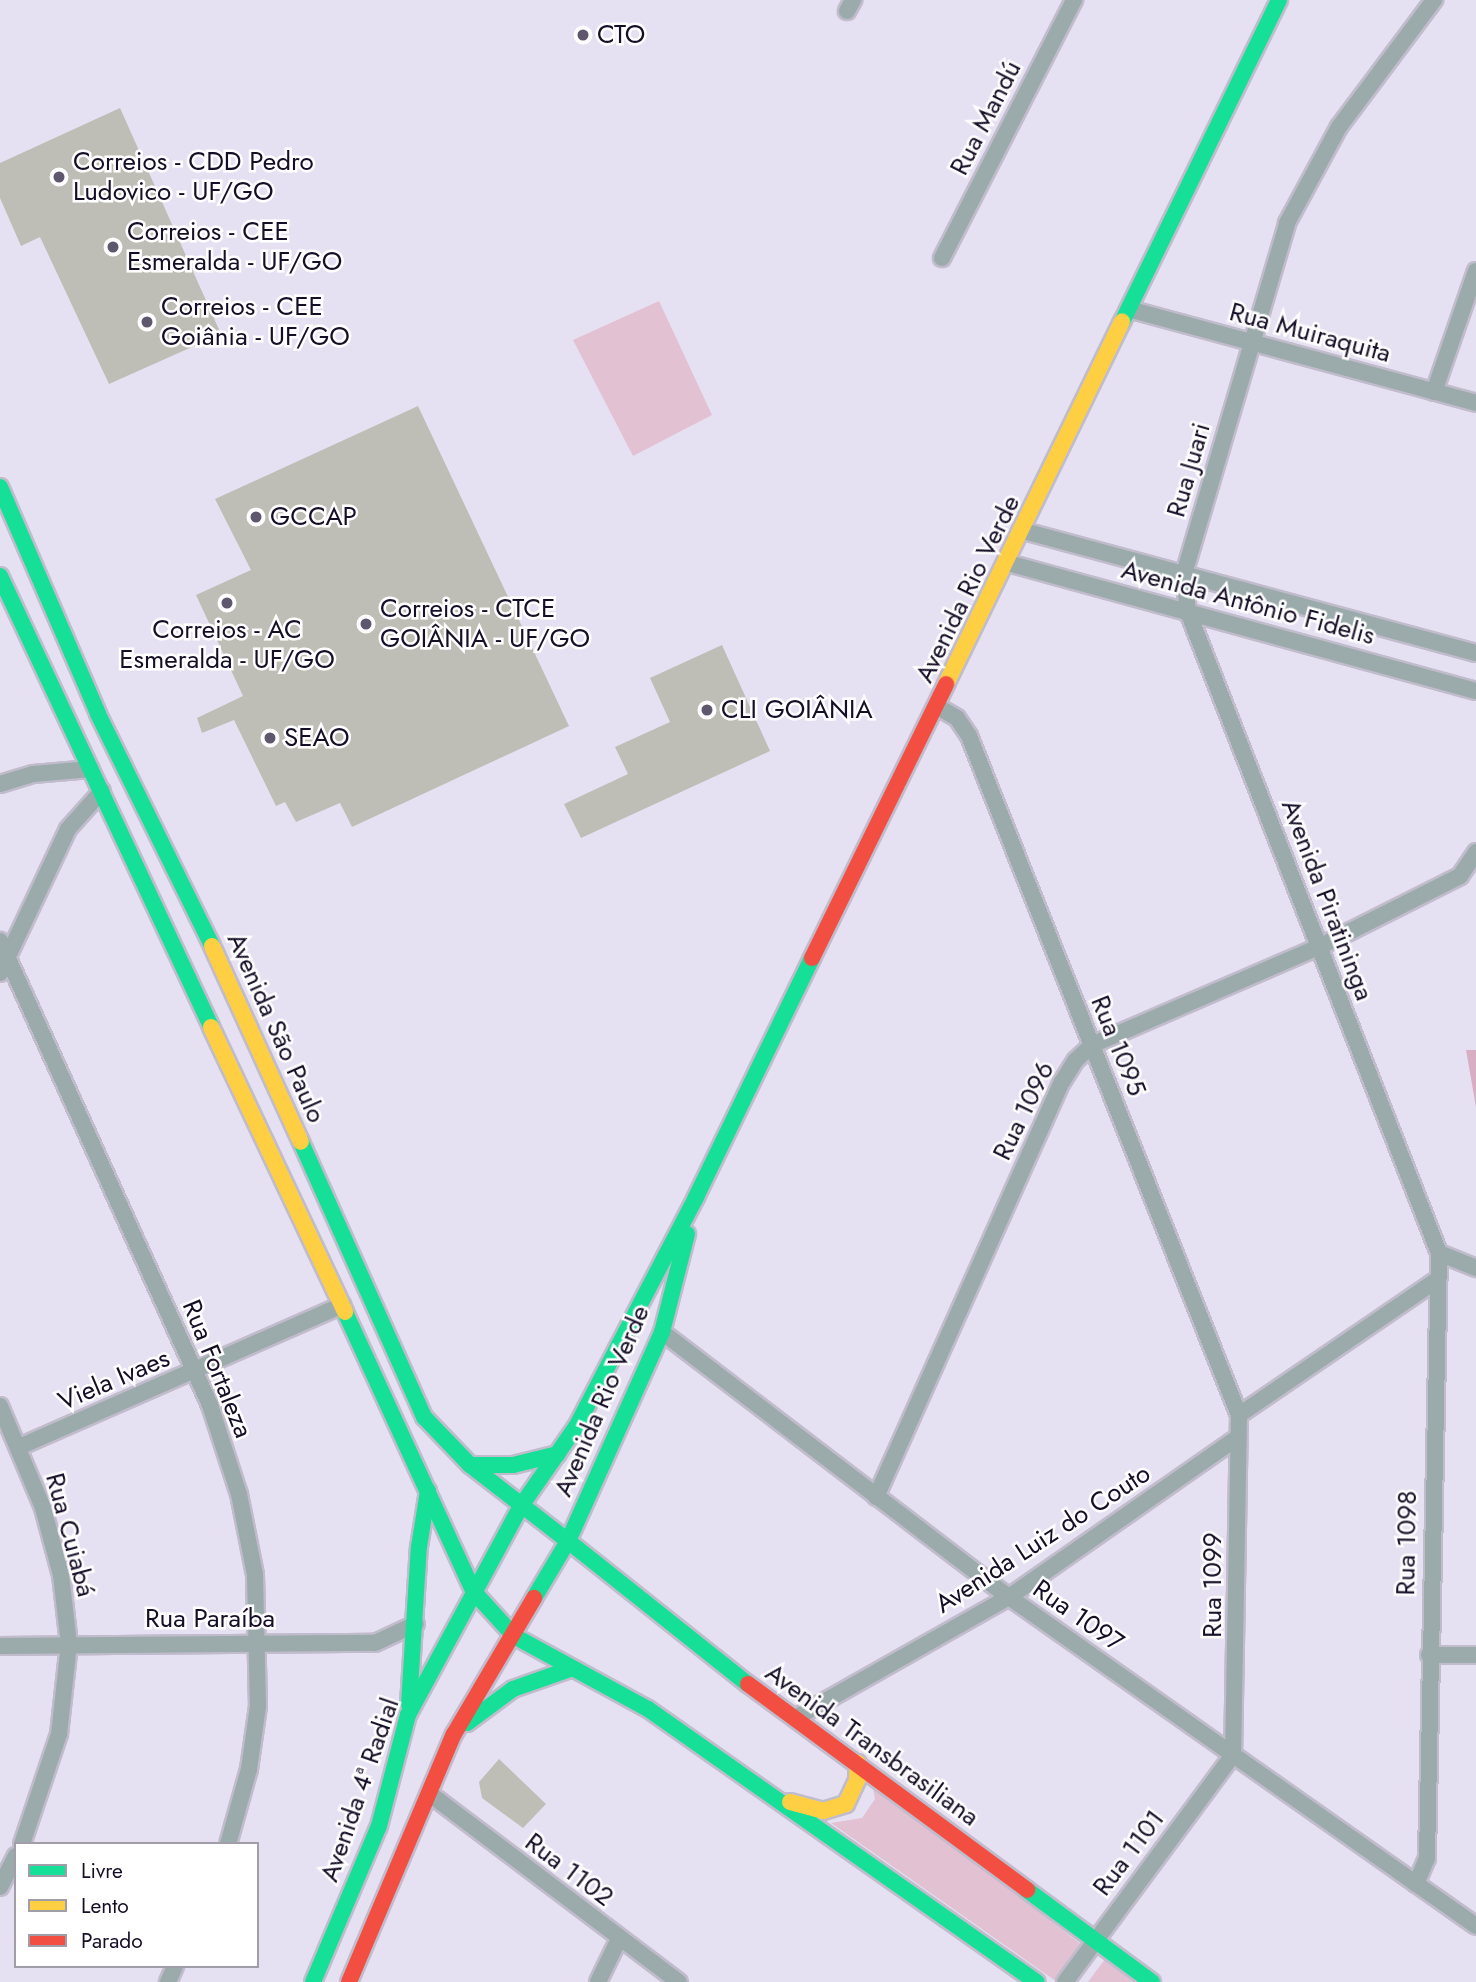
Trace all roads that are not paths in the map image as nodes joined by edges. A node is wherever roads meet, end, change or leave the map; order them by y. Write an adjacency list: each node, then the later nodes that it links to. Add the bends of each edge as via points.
1 (1074, 0): 4 (street, Rua Mandú)
2 (1279, 0): 6 (main road, Avenida Rio Verde)
3 (1434, 0): 7 (street, Rua Juari, via 1339,127 1287,223)
4 (942, 258)
5 (1476, 271): 8 (street)
6 (1132, 310): 7 (street, Rua Muiraquita); 11 (main road, Avenida Rio Verde)
7 (1251, 342): 8 (street, Rua Muiraquita); 13 (street, Rua Juari)
8 (1434, 392): 9 (street, Rua Muiraquita)
9 (1476, 403)
10 (0, 487): 20 (main road, Avenida São Paulo)
11 (1024, 531): 12 (main road, Avenida Rio Verde); 13 (street, Avenida Antônio Fidelis)
12 (1008, 563): 15 (street, Avenida Antônio Fidelis); 19 (main road, Avenida Rio Verde)
13 (1184, 574): 15 (street, Rua Juari); 16 (street, Avenida Antônio Fidelis)
14 (0, 576): 17 (main road)
15 (1188, 612): 18 (street, Avenida Antônio Fidelis); 27 (street, Avenida Piratininga)
16 (1476, 653)
17 (54, 685): 20 (main road, via 77,712 89,718); 21 (main road)
18 (1476, 691)
19 (938, 707): 30 (street, Rua 1095, via 957,718 968,736); 31 (main road, Avenida Rio Verde)
20 (98, 714): 24 (main road, Avenida São Paulo)
21 (92, 769): 22 (street, via 33,774); 23 (main road); 24 (main road, via 113,776)
22 (0, 784)
23 (102, 791): 28 (street, via 68,828); 36 (main road)
24 (149, 819): 44 (main road, Avenida São Paulo, via 352,1255 411,1396 424,1417)
25 (1476, 852): 27 (street, Rua 1096, via 1460,876)
26 (0, 941): 28 (street, Rua Fortaleza)
27 (1319, 947): 30 (street, Rua 1096); 32 (street, Avenida Piratininga)
28 (7, 957): 29 (street); 38 (street, Rua Fortaleza)
29 (0, 973)
30 (1091, 1045): 40 (street, Rua 1095); 46 (street, Rua 1096, via 1062,1082)
31 (696, 1197): 37 (main road, Avenida Rio Verde); 43 (main road, Avenida Rio Verde, via 619,1348)
32 (1419, 1205): 33 (street, Rua 1098)
33 (1439, 1252): 34 (street); 35 (street, Rua 1098)
34 (1476, 1268)
35 (1438, 1279): 40 (street); 56 (street, Rua 1098)
36 (342, 1305): 38 (street, Viela Ivaes); 45 (main road)
37 (662, 1332): 46 (street, Rua 1097); 48 (main road, Avenida Rio Verde)
38 (195, 1371): 42 (street, Viela Ivaes); 53 (street, Rua Fortaleza, via 239,1494 255,1575)
39 (0, 1406): 42 (street, Rua Cuiabá)
40 (1239, 1415): 41 (street, Rua 1099)
41 (1238, 1437): 50 (street, Avenida Luiz do Couto); 62 (street, Rua 1099)
42 (19, 1447): 54 (street, Rua Cuiabá, via 61,1575)
43 (558, 1454): 44 (main road, via 513,1465); 47 (main road, Avenida Rio Verde)
44 (470, 1465): 47 (main road, Avenida São Paulo)
45 (428, 1491): 49 (main road); 51 (main road, via 419,1547)
46 (876, 1497): 50 (street, Rua 1097)
47 (521, 1506): 48 (main road, Avenida São Paulo); 49 (main road, Avenida 4ª Radial)
48 (568, 1541): 52 (main road); 60 (main road, Avenida Transbrasiliana, via 672,1628)
49 (474, 1592): 52 (main road); 59 (main road, Avenida 4ª Radial)
50 (1009, 1597): 60 (street, Avenida Luiz do Couto); 62 (street, Rua 1097)
51 (416, 1624): 53 (street, Rua Paraíba, via 375,1643); 59 (main road)
52 (514, 1636): 58 (main road); 61 (main road)
53 (258, 1643): 54 (street, Rua Paraíba); 67 (street, Rua Fortaleza, via 258,1706 250,1769)
54 (69, 1644): 55 (street, Rua Paraíba); 66 (street, Rua Cuiabá, via 59,1734)
55 (0, 1646)
56 (1429, 1655): 57 (street); 69 (street, Rua 1098, via 1427,1858)
57 (1476, 1655)
58 (570, 1669): 61 (main road, via 513,1689); 65 (main road, via 648,1709)
59 (408, 1715): 74 (main road, Avenida 4ª Radial, via 379,1826)
60 (797, 1717): 63 (main road, Avenida Transbrasiliana)
61 (454, 1734): 64 (main road)
62 (1233, 1755): 69 (street, Rua 1097); 73 (street, Rua 1101)
63 (858, 1763): 65 (main road, via 853,1795 835,1810); 73 (main road, Avenida Transbrasiliana)
64 (430, 1794): 72 (street, Rua 1102); 75 (main road)
65 (774, 1798): 78 (main road)
66 (23, 1842)
67 (229, 1842)
68 (14, 1860): 70 (street)
69 (1416, 1884): 71 (street, Rua 1097)
70 (0, 1887)
71 (1476, 1926)
72 (619, 1939): 76 (street); 77 (street, Rua 1102)
73 (1093, 1940): 79 (street, Rua 1101); 80 (main road, Avenida Transbrasiliana)
74 (313, 1982)
75 (349, 1982)
76 (598, 1982)
77 (679, 1982)
78 (1037, 1982)
79 (1065, 1982)
80 (1152, 1982)

